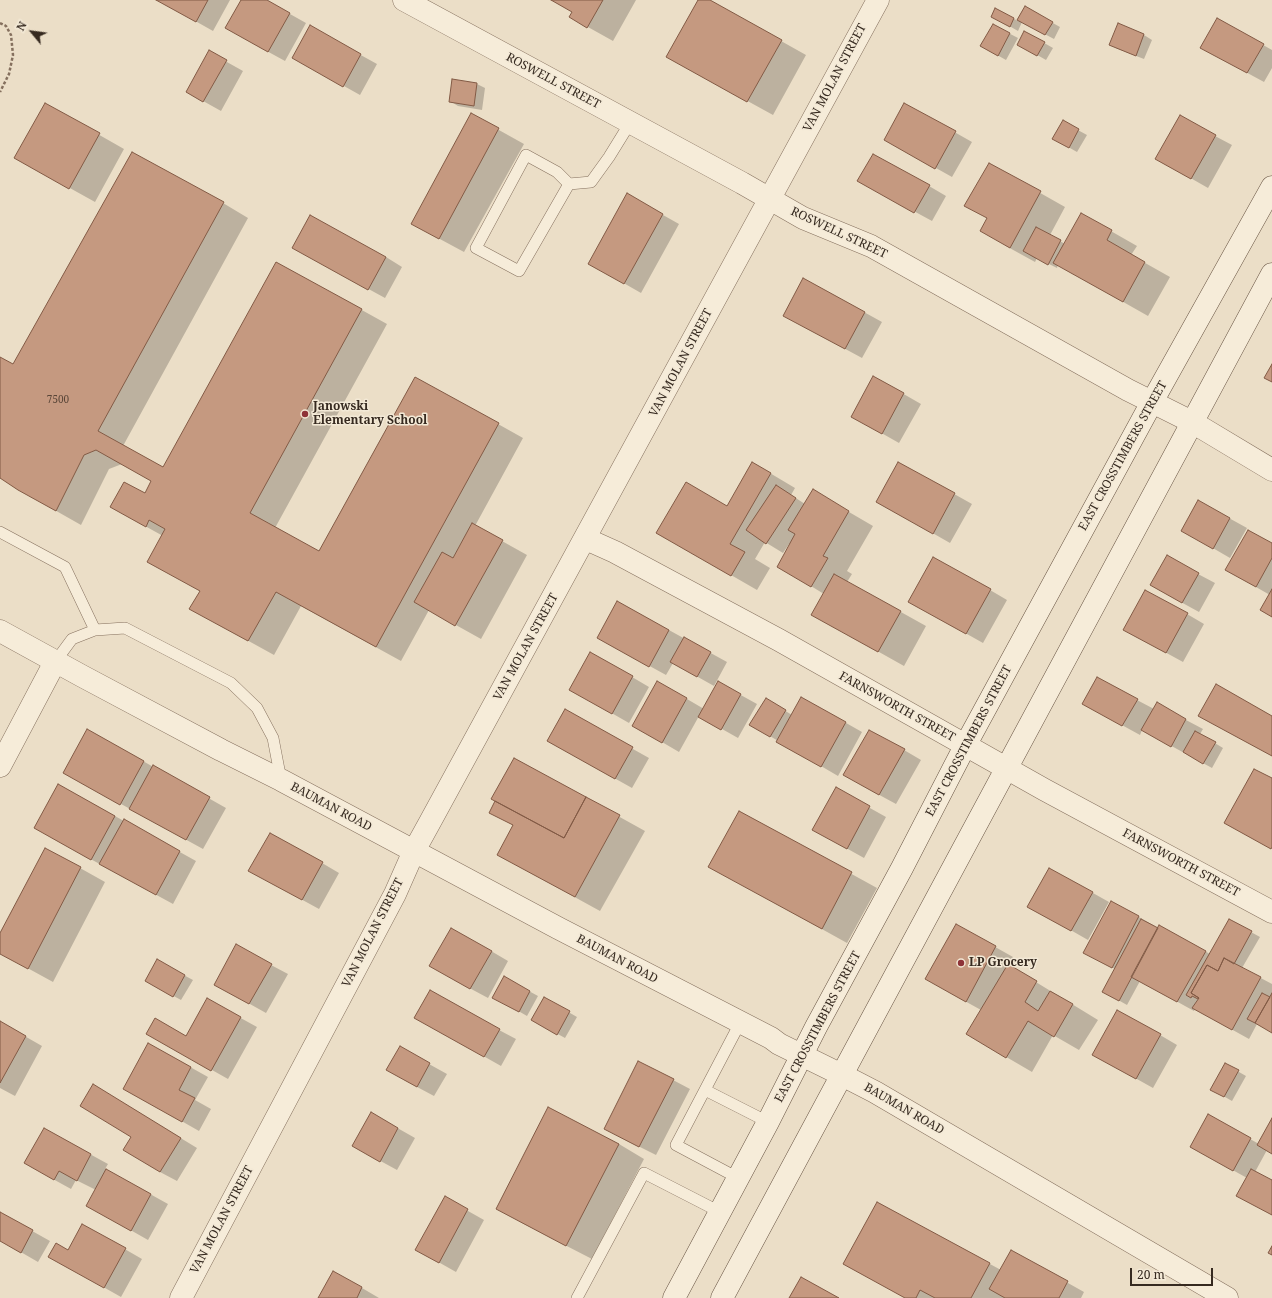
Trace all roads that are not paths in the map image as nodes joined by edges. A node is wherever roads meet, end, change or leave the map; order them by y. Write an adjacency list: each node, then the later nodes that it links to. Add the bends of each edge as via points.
1 (404, 0): 3 (street, ROSWELL STREET)
2 (878, 0): 6 (street, VAN MOLAN STREET)
3 (630, 123): 4 (lane, via 591,182); 6 (street, ROSWELL STREET)
4 (569, 184): 4 (lane, via 557,172 526,155 476,248 519,271)
5 (1272, 188): 8 (street, EAST CROSSTIMBERS STREET)
6 (770, 198): 8 (street, ROSWELL STREET, via 803,218 871,246); 12 (street, VAN MOLAN STREET)
7 (1272, 274): 9 (street)
8 (1152, 402): 9 (street, ROSWELL STREET); 16 (street, EAST CROSSTIMBERS STREET)
9 (1192, 422): 10 (street, ROSWELL STREET); 18 (street)
10 (1272, 470)
11 (0, 532): 14 (lane, via 65,567)
12 (586, 539): 16 (street, FARNSWORTH STREET, via 779,640); 20 (street, VAN MOLAN STREET)
13 (0, 630): 15 (street, BAUMAN ROAD)
14 (95, 630): 15 (lane, via 72,639); 19 (lane, via 125,628 231,683 256,708 273,738)
15 (55, 662): 17 (street); 19 (street, BAUMAN ROAD)
16 (966, 746): 18 (street, FARNSWORTH STREET); 23 (street, EAST CROSSTIMBERS STREET)
17 (0, 766)
18 (1007, 769): 21 (street, FARNSWORTH STREET); 24 (street)
19 (281, 780): 20 (street, BAUMAN ROAD)
20 (414, 851): 22 (street, BAUMAN ROAD); 29 (street, VAN MOLAN STREET, via 395,894)
21 (1272, 912)
22 (740, 1024): 23 (street, BAUMAN ROAD); 25 (lane)
23 (802, 1054): 24 (street, BAUMAN ROAD); 26 (street, EAST CROSSTIMBERS STREET)
24 (842, 1074): 32 (street); 33 (street, BAUMAN ROAD)
25 (705, 1090): 26 (lane); 27 (lane, via 676,1145)
26 (768, 1122): 27 (street, EAST CROSSTIMBERS STREET)
27 (738, 1178): 28 (street, EAST CROSSTIMBERS STREET)
28 (720, 1212): 30 (lane, via 644,1173); 31 (street, EAST CROSSTIMBERS STREET)
29 (181, 1298)
30 (577, 1298)
31 (674, 1298)
32 (722, 1298)
33 (1228, 1298)

